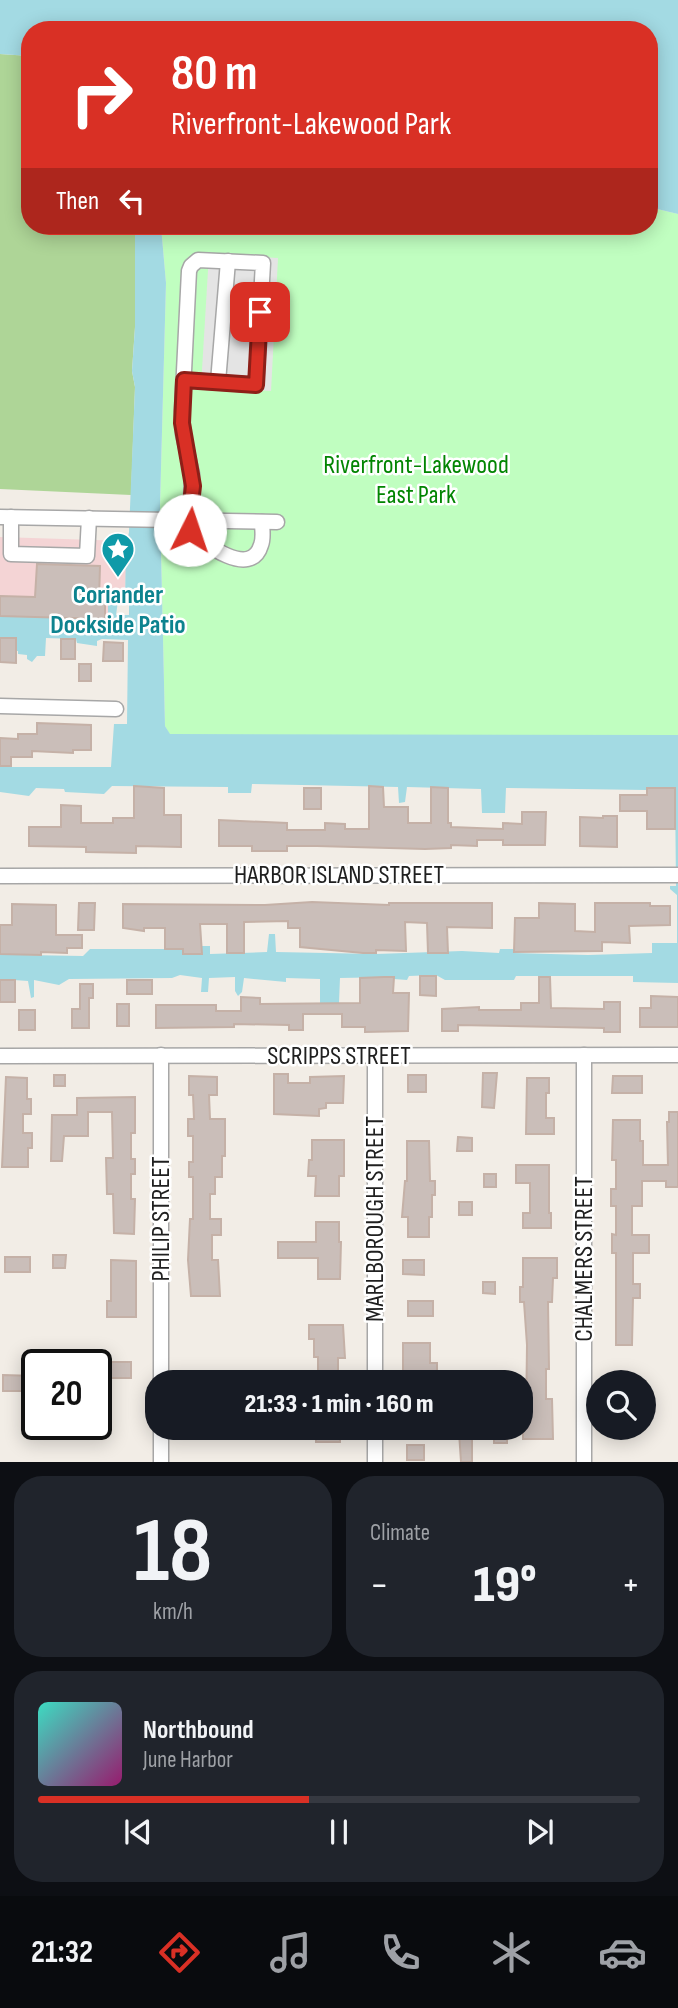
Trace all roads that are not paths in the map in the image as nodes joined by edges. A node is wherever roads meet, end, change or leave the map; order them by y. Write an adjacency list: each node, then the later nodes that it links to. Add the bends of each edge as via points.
1 (228, 261): 2 (street, via 198,260 191,266); 3 (street); 3 (street, via 263,263 256,385)
2 (184, 380): 3 (street); 6 (street, via 182,423 193,486)
3 (218, 382)
4 (6, 517): 5 (street); 5 (street, via 11,554 87,556)
5 (89, 518): 6 (street)
6 (189, 521): 6 (street, via 269,522 261,547 242,560 227,556 195,534)
7 (0, 706): 8 (street)
8 (116, 709)
9 (676, 875): 10 (street, HARBOR ISLAND STREET)
10 (0, 876)
11 (161, 1055): 14 (street, SCRIPPS STREET); 15 (street, SCRIPPS STREET); 16 (street, PHILIP STREET)
12 (584, 1055): 13 (street, SCRIPPS STREET); 15 (street, SCRIPPS STREET); 22 (street, CHALMERS STREET)
13 (678, 1055)
14 (0, 1056)
15 (375, 1056): 17 (street, MARLBOROUGH STREET)
16 (161, 1370)
17 (375, 1370)
18 (161, 1440): 20 (street)
19 (375, 1440): 21 (street)
20 (161, 1462)
21 (375, 1462)
22 (584, 1462)

